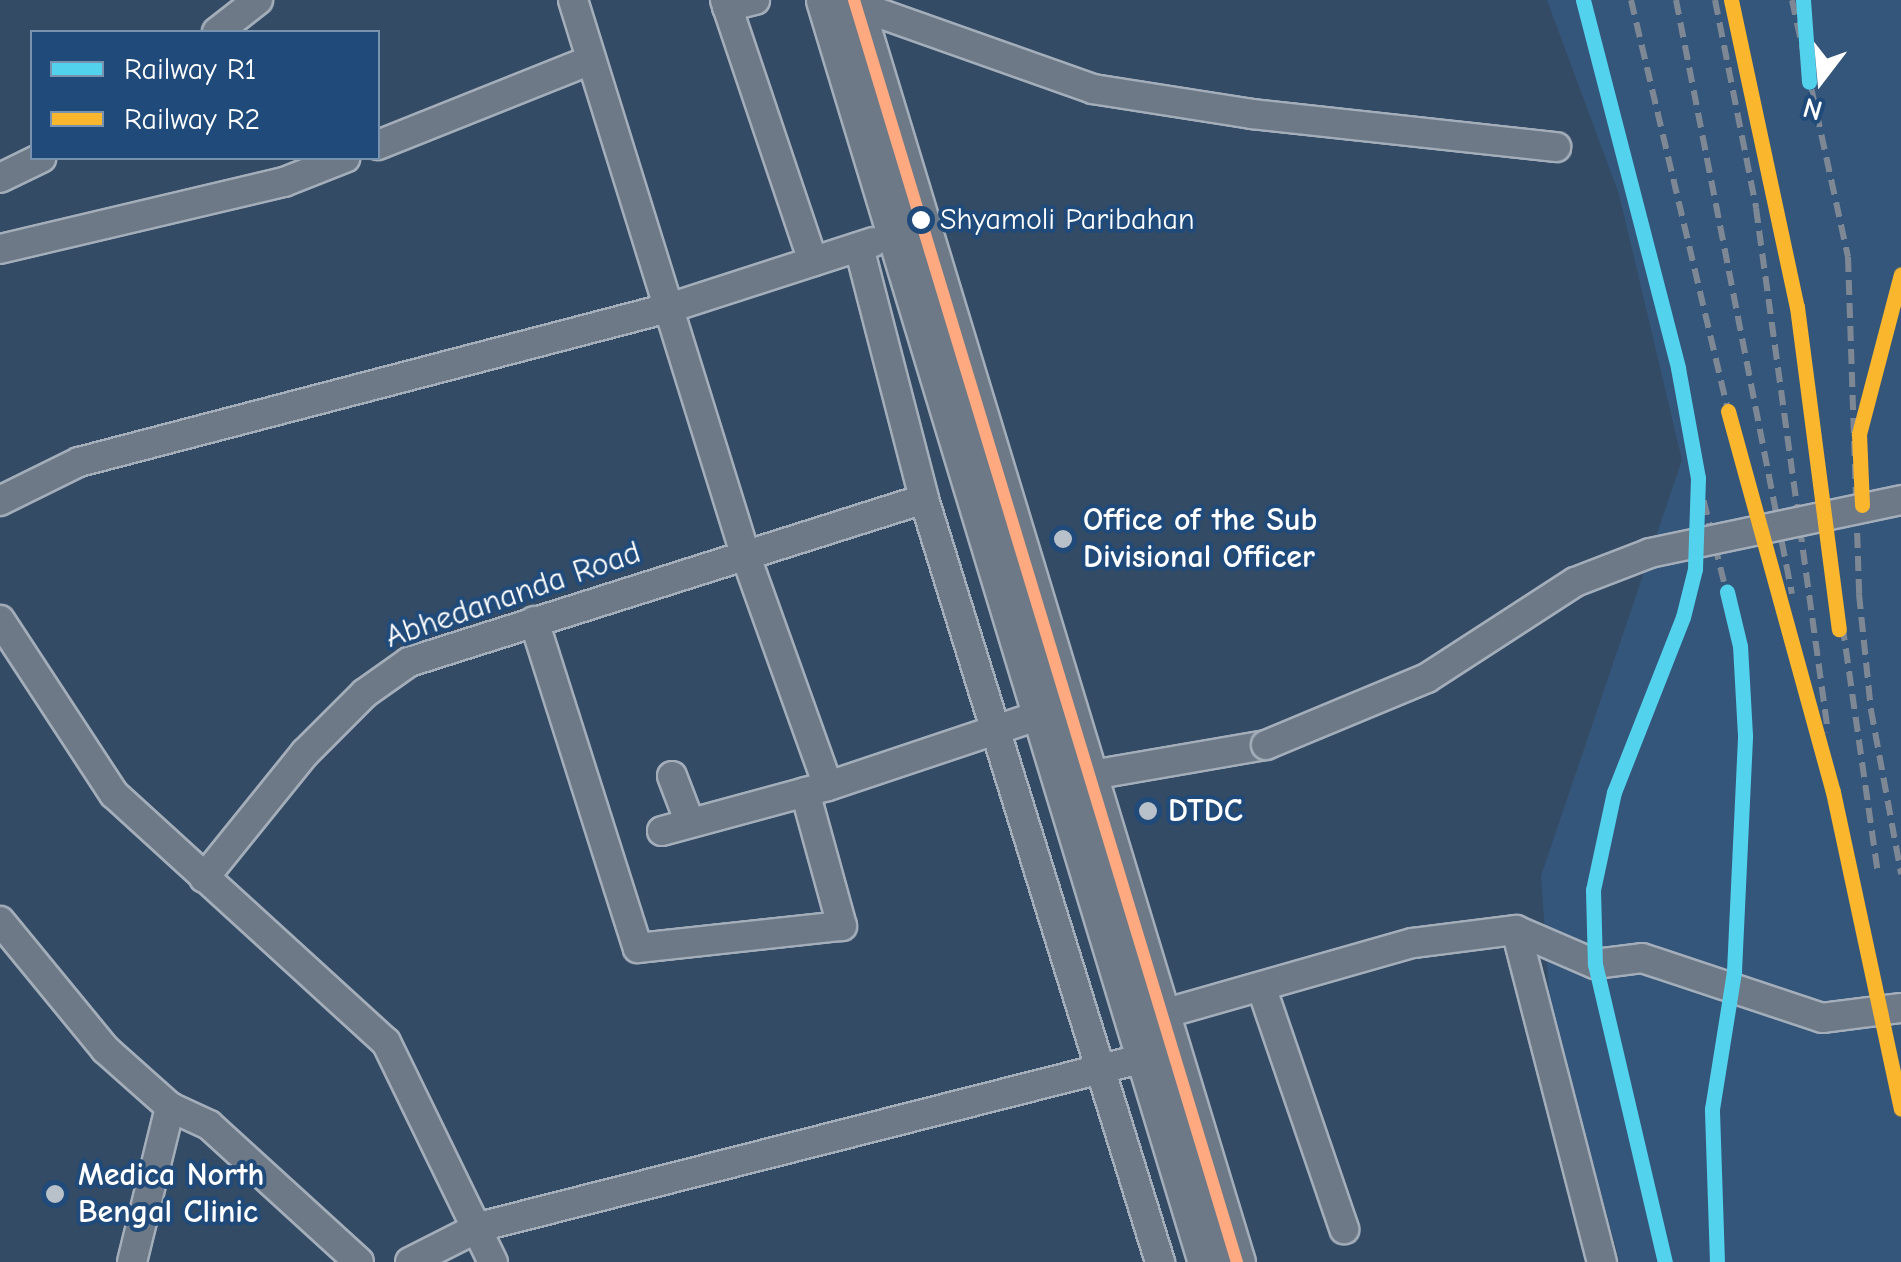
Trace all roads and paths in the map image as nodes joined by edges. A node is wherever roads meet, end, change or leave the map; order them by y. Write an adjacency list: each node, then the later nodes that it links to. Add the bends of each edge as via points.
1 (258, 0): 5 (street)
2 (573, 0): 6 (street)
3 (736, 2): 15 (street)
4 (845, 2): 8 (street, via 1093,89 1252,114); 12 (main road)
5 (220, 30)
6 (590, 60): 7 (street); 16 (street)
7 (380, 144)
8 (1556, 147)
9 (37, 160): 11 (street)
10 (340, 160): 14 (street, via 284,182)
11 (0, 178)
12 (902, 227): 13 (street); 17 (main road); 28 (main road)
13 (859, 247): 15 (street); 18 (street)
14 (0, 249)
15 (812, 262): 16 (street)
16 (672, 306): 21 (street, via 78,462); 22 (street)
17 (954, 434): 18 (street); 25 (main road)
18 (911, 447): 19 (street)
19 (924, 500): 22 (street, Abhedananda Road); 26 (street)
20 (1901, 500): 28 (street, bridge, via 1650,553 1590,576 1427,678 1266,745)
21 (0, 501)
22 (745, 554): 24 (street, Abhedananda Road); 29 (street)
23 (0, 620): 32 (street, via 114,794)
24 (534, 621): 29 (street, via 638,948 842,926); 32 (street, Abhedananda Road, via 386,675 305,753)
25 (1040, 715): 26 (street); 38 (main road)
26 (996, 730): 29 (street); 39 (street)
27 (672, 776): 30 (street)
28 (1092, 776): 37 (main road)
29 (817, 789): 30 (street)
30 (690, 823): 31 (street)
31 (662, 831)
32 (204, 878): 41 (street, via 386,1042)
33 (0, 921): 40 (street, via 105,1049)
34 (1516, 930): 35 (street, via 1413,943); 36 (street, via 1596,964 1642,958 1822,1018); 50 (street)
35 (1262, 989): 37 (street); 42 (street)
36 (1901, 1008)
37 (1163, 1014): 38 (main road)
38 (1159, 1053): 39 (street); 48 (main road); 49 (main road)
39 (1101, 1071): 41 (street); 47 (street)
40 (170, 1107): 43 (street); 44 (street, via 209,1125)
41 (479, 1227): 45 (street); 46 (street)
42 (1344, 1230)
43 (132, 1262)
44 (359, 1262)
45 (410, 1262)
46 (493, 1262)
47 (1160, 1262)
48 (1206, 1262)
49 (1237, 1262)
50 (1602, 1262)

